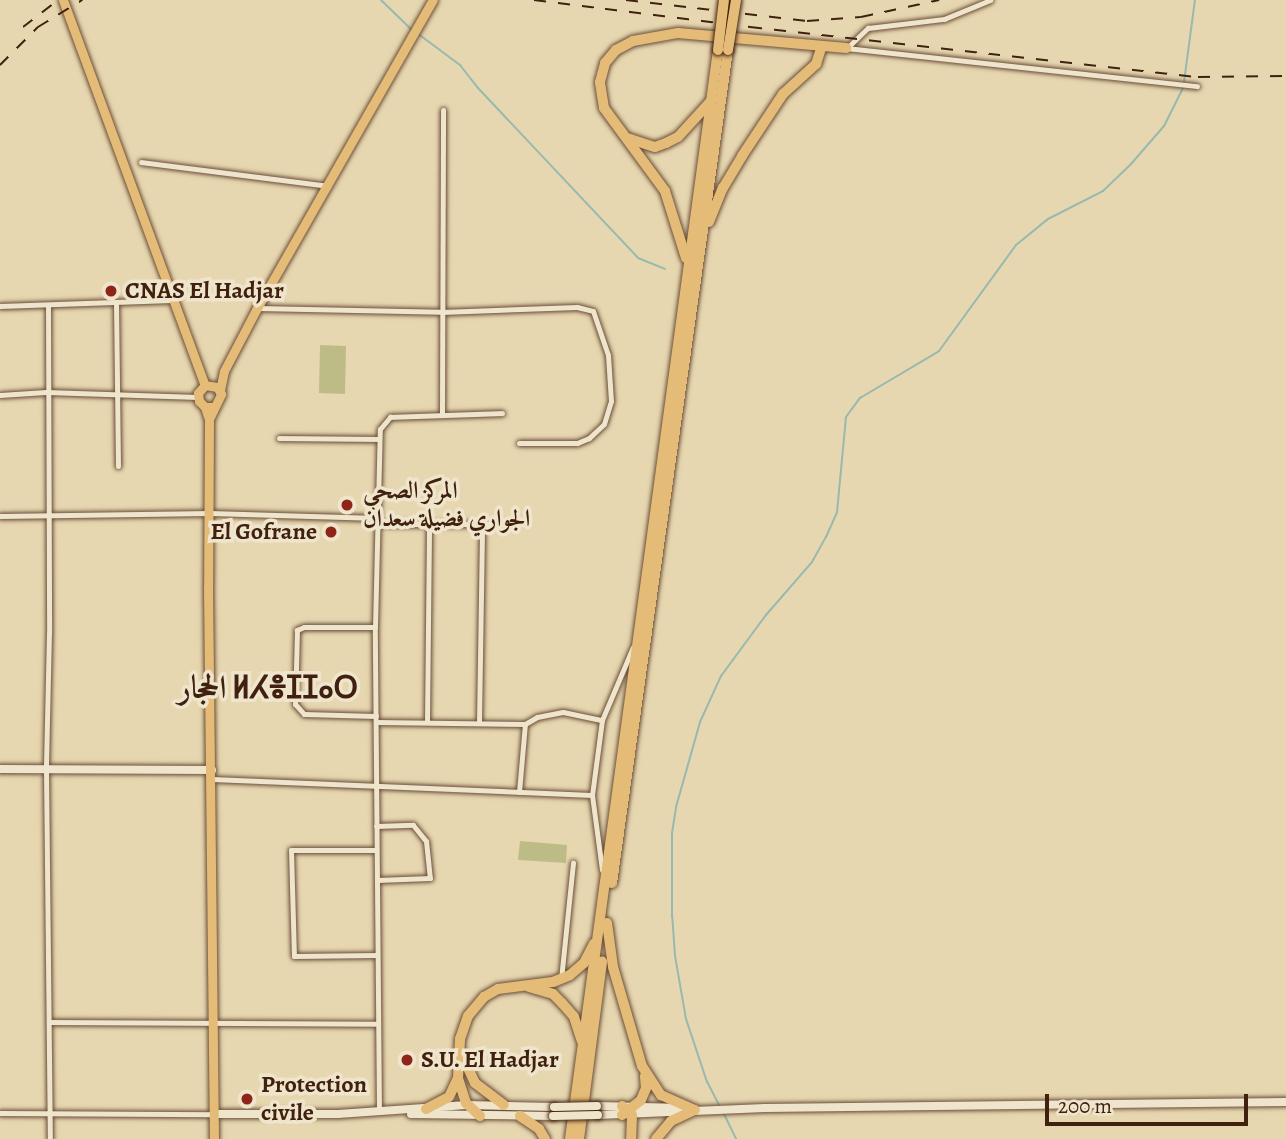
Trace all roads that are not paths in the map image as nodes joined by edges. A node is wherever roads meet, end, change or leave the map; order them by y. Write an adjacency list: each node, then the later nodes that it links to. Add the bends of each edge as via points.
1 (63, 0): 17 (main road)
2 (433, 0): 14 (main road)
3 (724, 0): 8 (highway, bridge)
4 (736, 0): 8 (highway, bridge)
5 (990, 0): 7 (street, via 944,19 875,26)
6 (822, 46): 7 (highway); 12 (highway, via 678,33 633,41 605,63 600,82 604,108); 15 (highway, via 816,64 783,94 742,156)
7 (846, 48): 9 (street)
8 (723, 50): 10 (highway); 15 (highway)
9 (1197, 86)
10 (710, 102): 12 (highway, via 666,144 643,145); 16 (highway)
11 (443, 110): 22 (street)
12 (625, 137): 16 (highway, via 665,191)
13 (141, 162): 14 (street)
14 (328, 186): 21 (main road)
15 (702, 237): 62 (highway)
16 (688, 264): 45 (highway)
17 (172, 300): 18 (street); 24 (main road)
18 (116, 302): 19 (street); 27 (street)
19 (48, 305): 20 (street); 26 (street)
20 (0, 306)
21 (257, 308): 22 (street); 23 (main road)
22 (441, 312): 32 (street); 35 (street, via 554,307 593,310 608,355 611,401 604,424 577,443)
23 (224, 371): 24 (main road); 25 (main road)
24 (207, 385): 25 (main road); 29 (main road)
25 (220, 390): 30 (main road, via 221,398)
26 (46, 392): 27 (street); 28 (street); 39 (street)
27 (115, 393): 29 (street); 36 (street)
28 (0, 395)
29 (198, 397): 30 (main road)
30 (210, 407): 37 (main road)
31 (502, 413): 32 (street)
32 (442, 415): 34 (street, via 390,417 381,425)
33 (279, 438): 34 (street)
34 (379, 439): 40 (street)
35 (519, 443)
36 (118, 466)
37 (210, 513): 39 (street); 40 (street); 53 (main road)
38 (0, 516): 39 (street)
39 (48, 516): 52 (street)
40 (378, 521): 41 (street); 44 (street)
41 (429, 523): 42 (street); 48 (street)
42 (482, 523): 43 (street); 49 (street)
43 (504, 524)
44 (375, 627): 46 (street); 46 (street, via 297,630 295,704 303,714)
45 (638, 638): 47 (street); 61 (highway)
46 (376, 719): 48 (street); 54 (street)
47 (601, 720): 50 (street, via 563,712); 56 (street)
48 (427, 722): 49 (street)
49 (479, 723): 50 (street)
50 (525, 724): 55 (street)
51 (0, 769): 52 (main road)
52 (46, 769): 53 (main road); 66 (street)
53 (212, 774): 54 (street); 67 (main road)
54 (376, 786): 55 (street); 57 (street)
55 (519, 792): 56 (street)
56 (592, 795): 61 (street)
57 (376, 826): 58 (street); 60 (street, via 414,825 426,841 430,878)
58 (376, 850): 60 (street); 63 (street, via 290,850 295,956)
59 (573, 863): 64 (street)
60 (377, 880): 63 (street)
61 (605, 887): 62 (highway)
62 (603, 927): 64 (highway, via 584,962); 70 (highway); 71 (highway); 91 (highway)
63 (377, 955): 68 (street)
64 (561, 979): 65 (highway)
65 (523, 985): 69 (highway, via 498,989 478,1003 464,1023); 70 (highway, via 553,994 562,1003 574,1017)
66 (50, 1022): 67 (street); 83 (street)
67 (214, 1024): 68 (street); 84 (main road)
68 (377, 1024): 80 (street)
69 (460, 1047): 72 (highway); 75 (highway, via 475,1083)
70 (583, 1048): 90 (highway)
71 (642, 1066): 77 (highway, via 661,1095); 79 (highway, via 646,1088)
72 (458, 1077): 74 (highway); 76 (highway, via 449,1097)
73 (1286, 1102): 77 (main road)
74 (467, 1105): 75 (main road); 76 (main road); 85 (highway)
75 (504, 1105): 78 (main road)
76 (426, 1109): 81 (main road)
77 (698, 1110): 79 (main road); 93 (highway, via 671,1121)
78 (554, 1111): 79 (main road, bridge); 86 (main road)
79 (628, 1111): 92 (highway)
80 (379, 1112): 81 (main road); 84 (main road)
81 (401, 1112): 85 (main road)
82 (0, 1113): 83 (street)
83 (50, 1113): 84 (street); 87 (street)
84 (215, 1114): 88 (main road)
85 (480, 1115): 86 (main road)
86 (520, 1116): 89 (highway)
87 (50, 1139)
88 (214, 1139)
89 (545, 1139)
90 (570, 1139)
91 (579, 1139)
92 (631, 1139)
93 (656, 1139)

